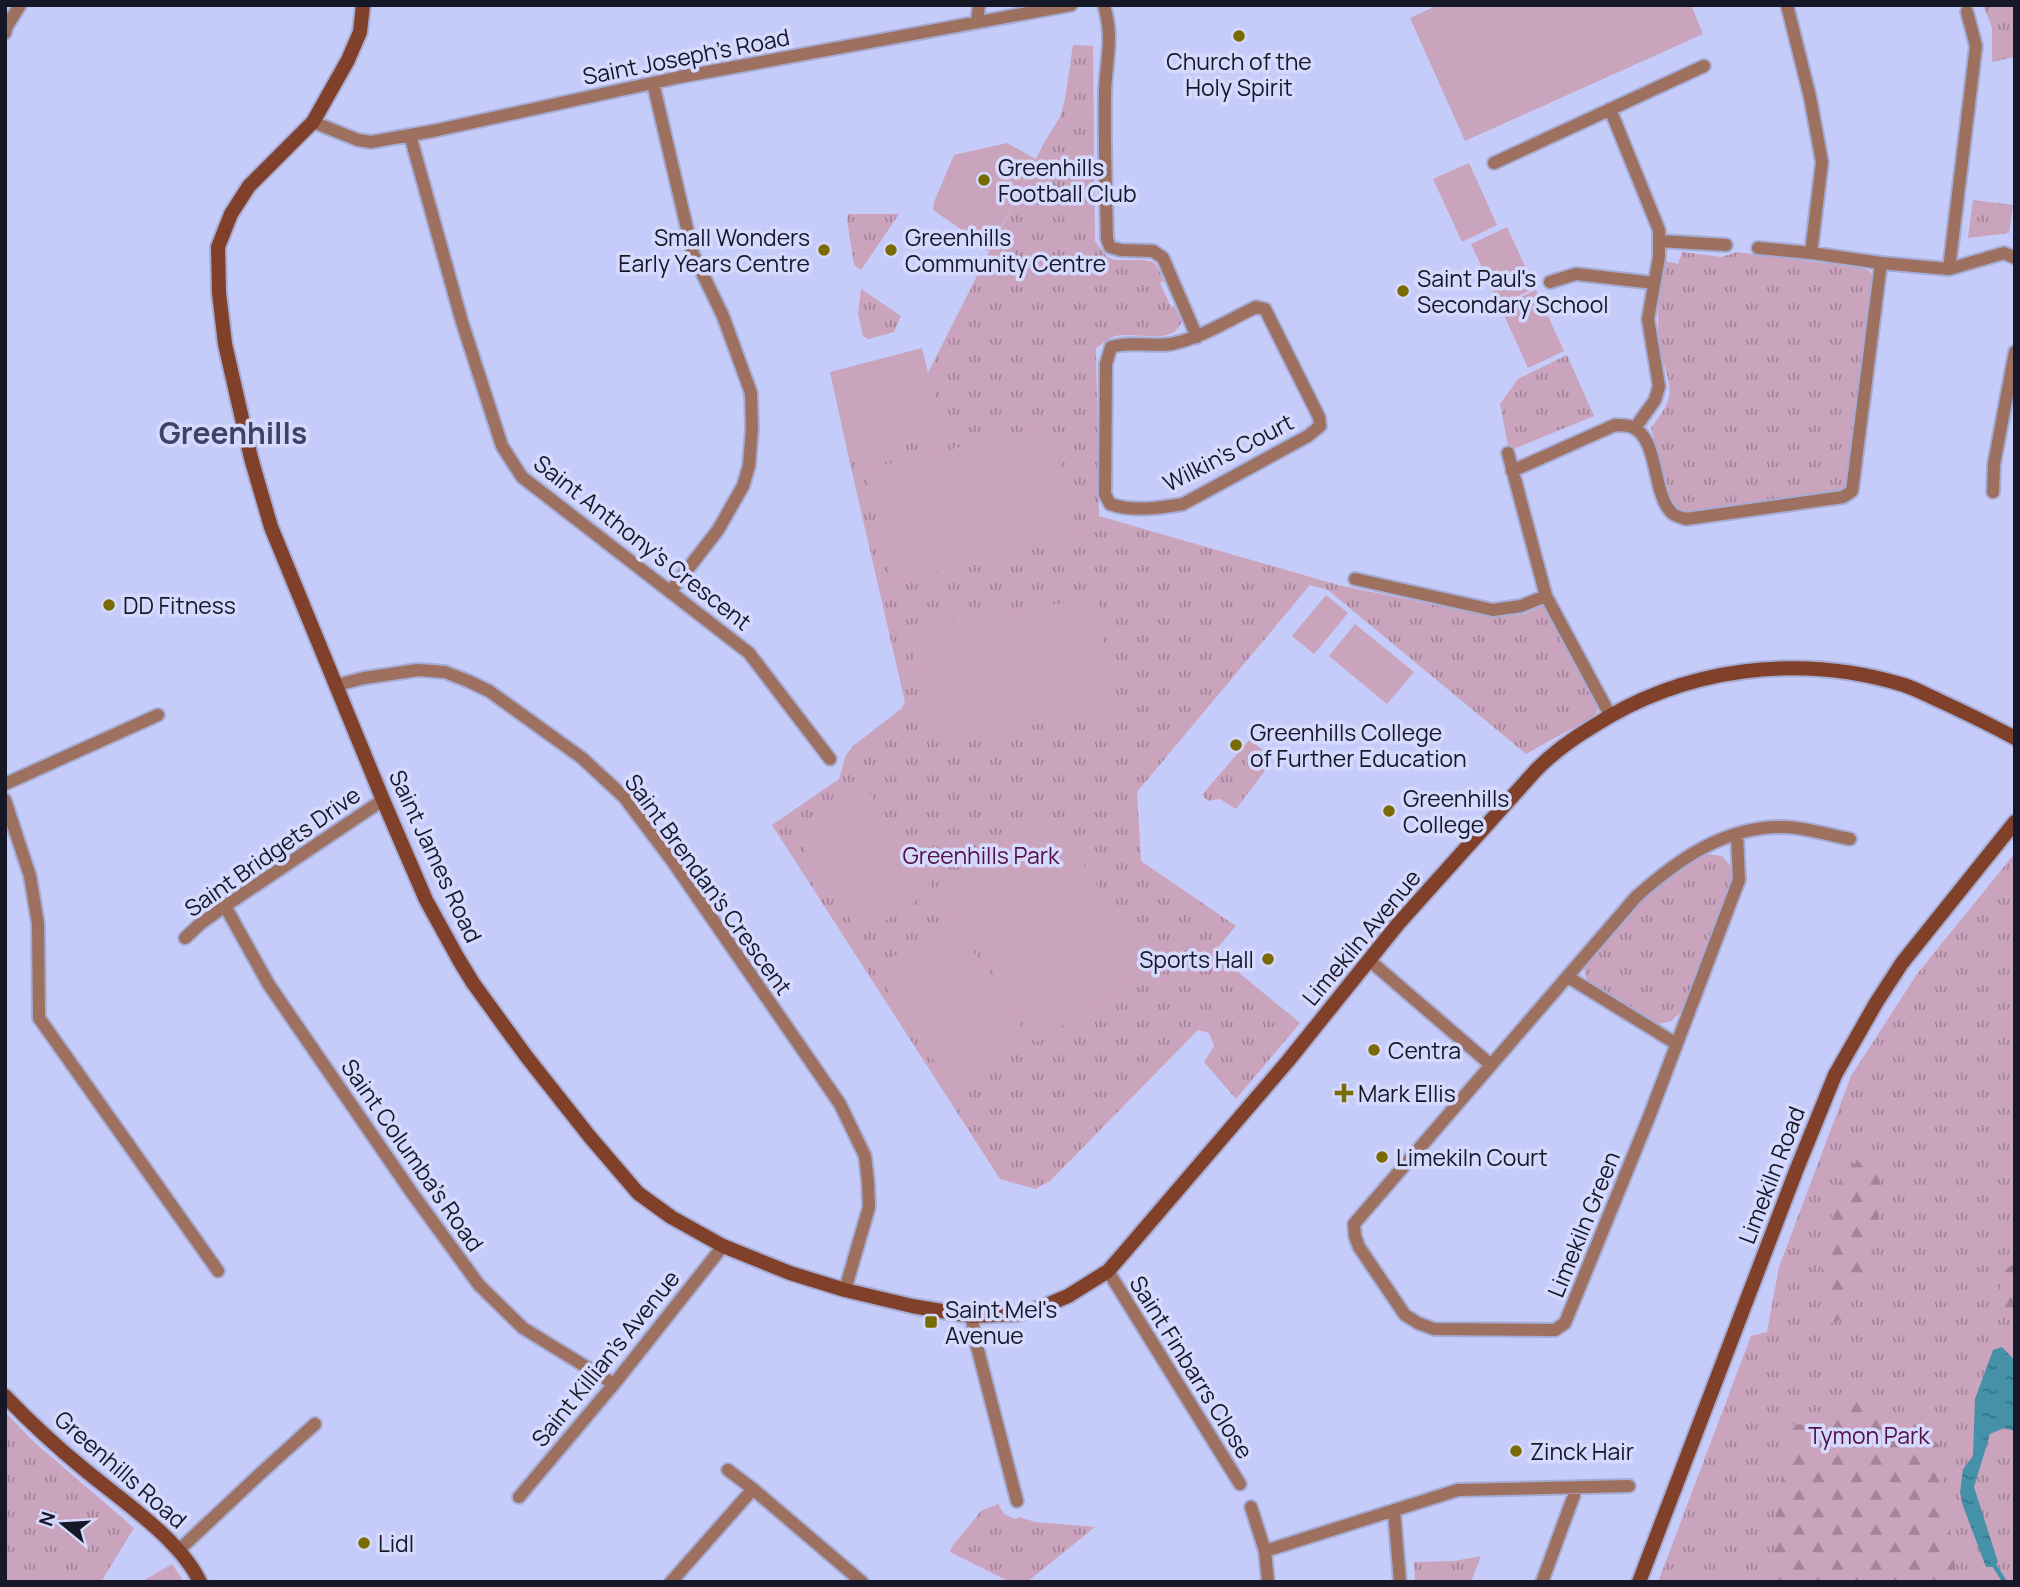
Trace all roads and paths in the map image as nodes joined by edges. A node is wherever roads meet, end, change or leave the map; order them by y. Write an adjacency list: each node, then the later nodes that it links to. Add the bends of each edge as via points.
1 (20, 5): 10 (street)
2 (363, 5): 14 (street, Saint James Road, via 348,60)
3 (979, 5): 9 (street)
4 (1071, 5): 5 (street, Saint Joseph's Road); 9 (street, Saint Joseph's Road)
5 (1082, 5)
6 (1104, 5): 26 (street, via 1110,30 1105,88 1107,239 1110,247 1153,251 1163,257)
7 (1787, 5): 20 (street, via 1822,162)
8 (1967, 12): 23 (street, via 1976,46)
9 (977, 21): 12 (street, Saint Joseph's Road)
10 (5, 33)
11 (1704, 66): 13 (street)
12 (653, 83): 15 (street, Saint Joseph's Road); 33 (street, via 693,254 723,316 751,393 750,466 743,486 718,530)
13 (1610, 109): 16 (street); 17 (street)
14 (313, 122): 15 (street, Saint Joseph's Road, via 371,142); 35 (street, Saint James Road, via 249,186 231,215 218,247 219,293 231,372 271,527)
15 (410, 135): 33 (street, Saint Anthony's Crescent, via 502,446 522,477)
16 (1494, 163)
17 (1660, 242): 18 (street); 25 (street)
18 (1726, 245)
19 (1758, 248): 20 (street)
20 (1811, 253): 22 (street)
21 (2015, 258): 23 (street, via 2004,253)
22 (1881, 263): 23 (street); 28 (street, via 1852,491 1843,497 1686,519 1672,514 1664,502 1646,441)
23 (1949, 269)
24 (1550, 282): 25 (street, via 1576,274)
25 (1654, 283): 28 (street, via 1648,319 1659,387)
26 (1197, 337): 26 (street, Wilkin's Court, via 1256,307 1265,309 1320,417 1320,426 1183,504 1166,508 1110,504 1105,494 1106,364 1111,347 1169,344)
27 (2015, 352): 31 (street)
28 (1635, 428): 30 (street, via 1615,425)
29 (1508, 453): 30 (street)
30 (1512, 471): 34 (street)
31 (1993, 492)
32 (1355, 579): 34 (street, via 1493,610)
33 (670, 592): 39 (street, Saint Anthony's Crescent, via 749,653)
34 (1546, 596): 37 (street)
35 (337, 685): 42 (street, Saint James Road); 56 (street, Saint Brendan's Crescent, via 418,670 445,672 489,691 582,758 624,797 840,1104 864,1156 869,1207)
36 (158, 715): 40 (street)
37 (1610, 715): 38 (street, Limekiln Avenue, via 1636,701 1702,679 1740,671 1810,668 1908,686); 48 (street, Limekiln Avenue, via 1560,747 1537,769)
38 (2015, 738)
39 (830, 759)
40 (5, 784)
41 (5, 800): 54 (street, via 30,876 38,924 39,1018)
42 (383, 800): 46 (street, Saint Bridgets Drive); 53 (street, Saint James Road, via 426,900 459,960 526,1056 638,1193)
43 (2015, 822): 78 (street, Limekiln Road, via 1902,964 1835,1075)
44 (1737, 835): 45 (street, Limekiln Green, via 1755,828 1786,827); 49 (street, Limekiln Green, via 1696,850 1658,877); 50 (street, Limekiln Green, via 1740,880)
45 (1850, 839)
46 (225, 906): 47 (street, Saint Bridgets Drive); 58 (street, Saint Columba's Road, via 269,985 479,1285 523,1328)
47 (186, 938)
48 (1369, 960): 51 (street); 52 (street, Limekiln Avenue)
49 (1569, 977): 50 (street); 51 (street, Limekiln Green)
50 (1675, 1043): 51 (street, Limekiln Green, via 1565,1323 1555,1329 1434,1329 1405,1315 1359,1247 1354,1224)
51 (1490, 1065)
52 (1242, 1114): 55 (street, Saint James Road)
53 (723, 1246): 56 (street, Saint James Road); 58 (street, Saint Killian's Avenue)
54 (218, 1271)
55 (1108, 1271): 57 (street, Saint James Road, via 1042,1307 1018,1314); 62 (street, Saint Finbarrs Close)
56 (845, 1290): 57 (street, Saint James Road)
57 (972, 1316): 67 (street)
58 (614, 1384): 66 (street, Saint Killian's Avenue)
59 (5, 1396): 70 (street, Greenhills Road)
60 (315, 1424): 70 (street)
61 (728, 1470): 65 (street)
62 (1240, 1484)
63 (1629, 1486): 64 (street)
64 (1577, 1488): 69 (street, via 1458,1490); 77 (street)
65 (753, 1489): 73 (street); 74 (street)
66 (519, 1497)
67 (1017, 1501)
68 (1251, 1507): 71 (street)
69 (1394, 1510): 71 (street); 76 (street)
70 (179, 1550): 72 (street, Greenhills Road)
71 (1265, 1552): 75 (street)
72 (200, 1582)
73 (671, 1582)
74 (862, 1582)
75 (1268, 1582)
76 (1400, 1582)
77 (1542, 1582)
78 (1639, 1582)

